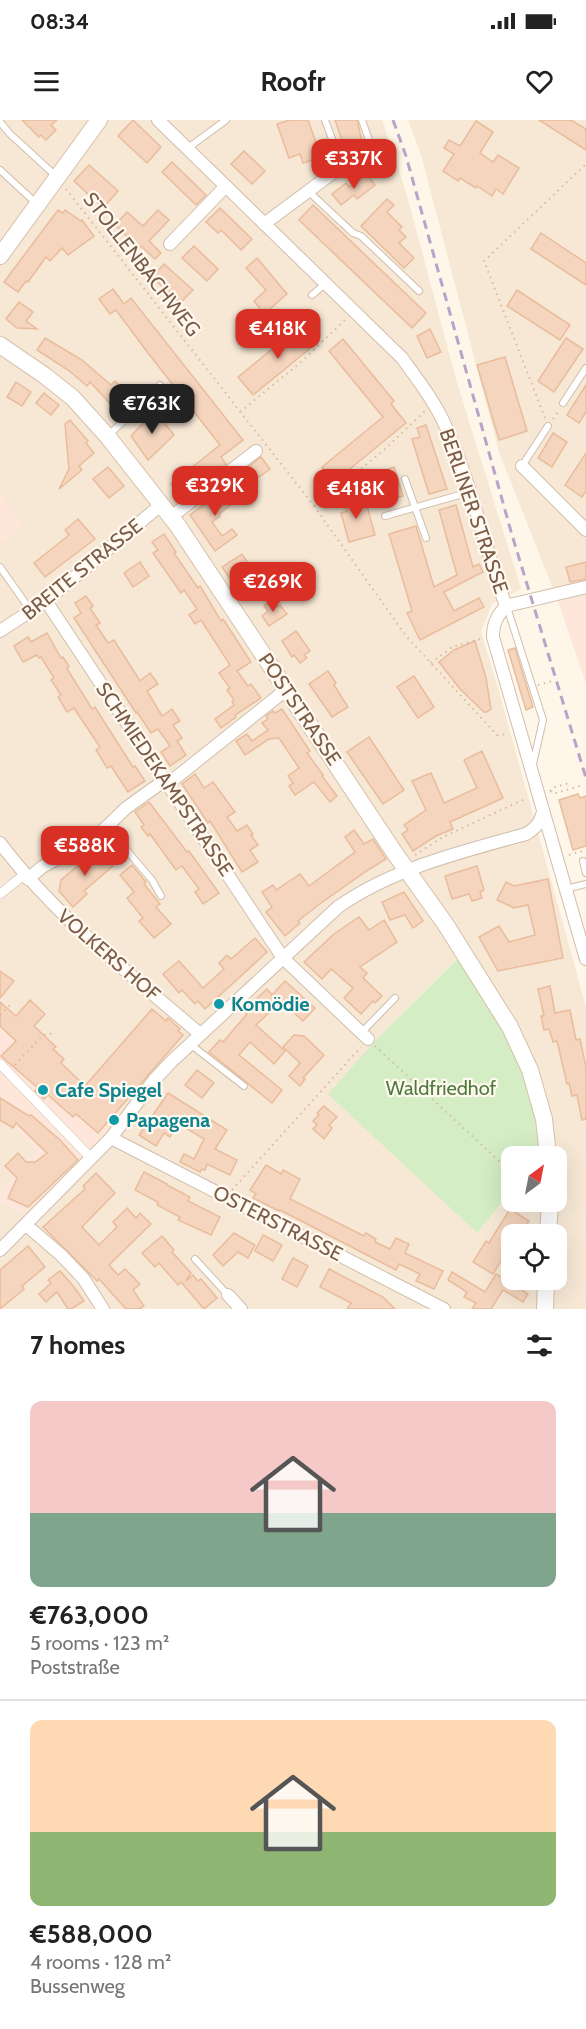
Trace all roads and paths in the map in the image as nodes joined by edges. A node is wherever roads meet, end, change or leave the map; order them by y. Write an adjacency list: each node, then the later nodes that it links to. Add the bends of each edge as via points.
1 (99, 120): 12 (main road)
2 (158, 120): 8 (street, BERLINER STRASSE)
3 (226, 120): 8 (lane)
4 (325, 120): 10 (lane)
5 (362, 120): 7 (lane)
6 (0, 122): 12 (lane)
7 (371, 146): 10 (street)
8 (188, 148): 13 (street, BERLINER STRASSE)
9 (586, 164): 29 (path, via 484,261)
10 (342, 166): 14 (street)
11 (0, 170): 15 (lane)
12 (60, 182): 15 (main road); 28 (path, STOLLENBACHWEG)
13 (226, 186): 16 (street, BERLINER STRASSE); 17 (street)
14 (308, 191): 16 (street); 20 (lane)
15 (38, 204): 18 (main road)
16 (264, 224): 19 (street, BERLINER STRASSE)
17 (170, 244)
18 (0, 256)
19 (326, 284): 21 (lane); 22 (street, BERLINER STRASSE)
20 (419, 291)
21 (312, 295)
22 (354, 311): 26 (street, BERLINER STRASSE, via 402,358); 28 (path, via 301,362)
23 (0, 345): 30 (main road, POSTSTRASSE, via 73,398)
24 (586, 368): 27 (lane)
25 (160, 385): 30 (lane)
26 (434, 403): 34 (street, BERLINER STRASSE); 35 (path, via 383,451)
27 (563, 403): 29 (path)
28 (240, 412): 35 (path, STOLLENBACHWEG)
29 (548, 426): 32 (lane)
30 (108, 437): 37 (main road, POSTSTRASSE)
31 (256, 451): 37 (street)
32 (522, 466): 39 (street)
33 (405, 479): 36 (lane)
34 (470, 492): 36 (lane); 44 (street, BERLINER STRASSE)
35 (314, 506): 48 (path, STOLLENBACHWEG, via 406,636)
36 (417, 508): 38 (lane); 40 (lane)
37 (167, 511): 43 (street, BREITE STRASSE); 51 (main road, POSTSTRASSE)
38 (385, 516)
39 (586, 530)
40 (426, 538)
41 (0, 567): 45 (lane)
42 (586, 587): 44 (street)
43 (46, 601): 45 (street, BREITE STRASSE); 54 (street, SCHMIEDEKAMPSTRASSE)
44 (506, 606): 47 (street, BERLINER STRASSE, via 493,625); 50 (lane)
45 (31, 612): 46 (street, BREITE STRASSE)
46 (0, 631)
47 (493, 637): 48 (path, via 452,647); 52 (street)
48 (431, 663): 52 (path, STOLLENBACHWEG, via 497,735)
49 (552, 681): 50 (path)
50 (533, 687): 53 (lane, via 543,720)
51 (287, 689): 54 (street); 64 (main road, POSTSTRASSE)
52 (520, 733): 53 (street)
53 (531, 769): 57 (street)
54 (167, 782): 59 (street, via 126,808); 71 (street, SCHMIEDEKAMPSTRASSE)
55 (569, 783): 57 (path)
56 (583, 786): 57 (path, via 553,794)
57 (548, 791): 58 (street); 64 (path, via 443,837 413,856)
58 (543, 812): 62 (street); 64 (street, via 536,829 526,834)
59 (107, 826): 66 (street, via 94,839); 70 (lane)
60 (0, 843): 66 (street, VOLKERS HOF)
61 (586, 850): 62 (path)
62 (557, 858): 68 (street)
63 (583, 861): 65 (lane)
64 (408, 871): 71 (street, via 361,891 338,907); 84 (main road, POSTSTRASSE, via 510,1028 530,1070 544,1119)
65 (586, 873)
66 (26, 877): 69 (street); 77 (street, VOLKERS HOF, via 62,915)
67 (586, 884): 68 (lane)
68 (566, 889): 72 (street)
69 (0, 894)
70 (161, 896)
71 (283, 958): 77 (street); 78 (street, SCHMIEDEKAMPSTRASSE)
72 (586, 959)
73 (395, 998): 78 (lane)
74 (10, 1005): 75 (path)
75 (0, 1015)
76 (56, 1034): 81 (path, via 43,1035)
77 (200, 1034): 79 (street)
78 (365, 1036): 86 (path); 87 (path)
79 (190, 1043): 82 (lane); 83 (street, via 154,1080)
80 (0, 1065): 81 (street)
81 (8, 1073): 85 (street)
82 (244, 1086)
83 (111, 1138): 85 (street); 87 (street, OSTERSTRASSE)
84 (547, 1146)
85 (92, 1159): 88 (street)
86 (501, 1163)
87 (226, 1196): 95 (street, OSTERSTRASSE)
88 (26, 1225): 89 (street); 93 (street, via 83,1278)
89 (0, 1250)
90 (195, 1259): 92 (lane)
91 (545, 1294): 96 (street)
92 (228, 1295): 94 (street)
93 (103, 1309)
94 (241, 1309)
95 (444, 1309)
96 (535, 1309)

